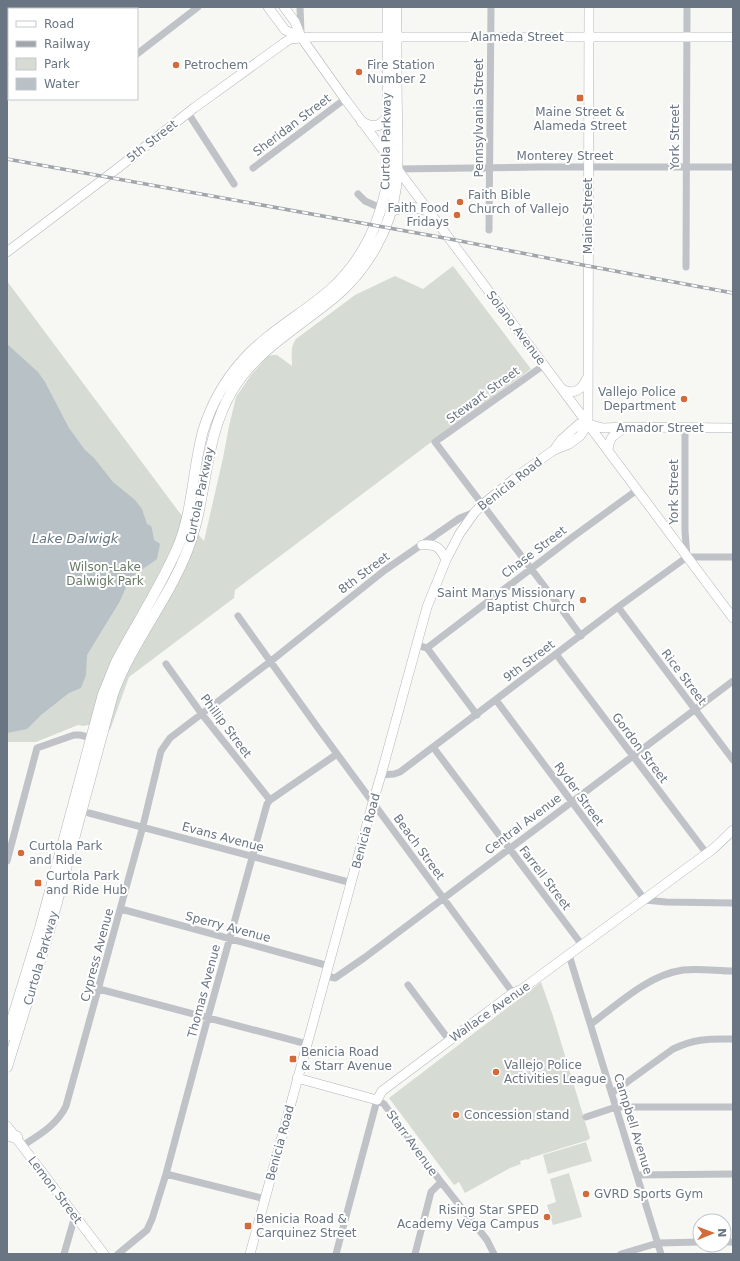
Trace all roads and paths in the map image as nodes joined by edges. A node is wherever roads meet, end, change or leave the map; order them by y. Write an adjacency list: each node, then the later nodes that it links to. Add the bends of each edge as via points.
1 (198, 7): 16 (street)
2 (268, 7): 10 (street, Solano Avenue, via 285,30)
3 (284, 7): 10 (street, Solano Avenue, via 295,22)
4 (300, 7): 10 (street)
5 (388, 7): 11 (main road, Curtola Parkway)
6 (396, 7): 11 (main road, Curtola Parkway)
7 (491, 7): 12 (street, Pennsylvania Street)
8 (589, 7): 13 (street, Maine Street)
9 (687, 7): 14 (street, York Street)
10 (301, 37): 11 (street, Alameda Street); 17 (street, Solano Avenue); 18 (street, 5th Street, via 284,43)
11 (392, 37): 12 (street, Alameda Street); 19 (main road, Curtola Parkway); 27 (main road, Curtola Parkway)
12 (490, 37): 13 (street, Alameda Street); 25 (street, Pennsylvania Street)
13 (588, 37): 14 (street, Alameda Street); 22 (street, Maine Street)
14 (686, 37): 15 (street, Alameda Street); 23 (street, York Street)
15 (733, 37)
16 (138, 53)
17 (345, 99): 20 (street, Solano Avenue); 24 (street, Sheridan Street)
18 (188, 113): 28 (street); 33 (street, 5th Street)
19 (388, 116): 20 (main road, via 376,126 368,126); 21 (main road, Curtola Parkway)
20 (362, 122): 21 (street, Solano Avenue)
21 (388, 157): 27 (street, Solano Avenue); 30 (main road, Curtola Parkway)
22 (589, 167): 23 (street, Monterey Street); 25 (street, Monterey Street); 36 (street, Maine Street)
23 (686, 167): 26 (street, Monterey Street); 34 (street, York Street)
24 (253, 168)
25 (490, 168): 27 (street, Monterey Street); 32 (street, Pennsylvania Street)
26 (733, 168)
27 (397, 169): 30 (main road, Curtola Parkway, via 396,187); 31 (street, Solano Avenue)
28 (234, 184)
29 (358, 194): 30 (street, via 364,201)
30 (386, 210): 31 (main road, via 408,207); 64 (main road, Curtola Parkway, via 365,247 342,278 257,345 223,386 204,431 188,513 179,542 171,562 116,662 101,701); 68 (main road, Curtola Parkway, via 384,228 374,250 349,284 266,350 232,390 216,426 191,541 175,578 116,687)
31 (429, 211): 35 (street, Solano Avenue)
32 (490, 230)
33 (7, 252)
34 (686, 267)
35 (544, 365): 37 (street, Solano Avenue); 44 (street, Stewart Street, via 435,442)
36 (588, 376): 37 (street, via 579,390); 38 (street, Maine Street)
37 (562, 390): 38 (street, Solano Avenue)
38 (588, 424): 39 (street, Amador Street, via 603,428); 42 (street, Solano Avenue); 44 (street, Benicia Road, via 580,436 554,450 519,475)
39 (627, 427): 40 (street, Amador Street); 42 (street, via 611,438)
40 (685, 428): 41 (street, Amador Street); 46 (street, York Street)
41 (733, 428)
42 (608, 451): 43 (street, Solano Avenue)
43 (638, 490): 46 (street, Solano Avenue); 49 (street, Chase Street)
44 (479, 509): 45 (street, 8th Street, via 460,518); 48 (street, Benicia Road, via 460,533); 49 (street)
45 (422, 545): 48 (street, via 436,546); 57 (street, 8th Street, via 386,570)
46 (687, 557): 47 (street); 50 (street, 9th Street); 52 (street, Solano Avenue)
47 (733, 557)
48 (446, 560): 54 (street, Benicia Road, via 427,607)
49 (531, 568): 53 (street); 55 (street, Chase Street)
50 (618, 607): 53 (street, 9th Street); 61 (street, Rice Street)
51 (238, 616): 57 (street, Beach Street)
52 (733, 618)
53 (581, 636): 56 (street, 9th Street)
54 (416, 645): 55 (street); 70 (street, Benicia Road)
55 (427, 648): 63 (street)
56 (556, 654): 60 (street, 9th Street); 67 (street, Gordon Street)
57 (271, 661): 62 (street, Cypress Avenue); 66 (street, Beach Street)
58 (166, 664): 62 (street, Phillip Street)
59 (733, 681): 61 (street, Central Avenue)
60 (496, 700): 63 (street, 9th Street); 73 (street, Ryder Street)
61 (695, 710): 67 (street, Central Avenue); 69 (street, Rice Street)
62 (201, 713): 71 (street, Phillip Street); 75 (street, Cypress Avenue, via 170,738 161,751)
63 (477, 715): 65 (street, 9th Street)
64 (92, 738): 68 (main road); 81 (street, via 74,736 37,748); 98 (main road, Curtola Parkway, via 36,944)
65 (433, 747): 70 (street, 9th Street, via 400,772); 78 (street, Farrell Street)
66 (337, 754): 71 (street); 72 (street, Beach Street)
67 (632, 756): 73 (street, Central Avenue); 79 (street, Gordon Street)
68 (96, 757): 102 (main road, Curtola Parkway, via 49,932)
69 (733, 760)
70 (381, 775): 72 (street, Benicia Road)
71 (270, 800): 80 (street, Thomas Avenue)
72 (373, 802): 82 (street, Benicia Road); 83 (street, Beach Street)
73 (571, 802): 78 (street, Central Avenue); 84 (street, Ryder Street)
74 (89, 813): 75 (street, Evans Avenue)
75 (143, 826): 80 (street, Evans Avenue); 86 (street, Cypress Avenue)
76 (733, 830): 79 (street, Wallace Avenue)
77 (733, 839): 79 (street)
78 (509, 848): 83 (street, Central Avenue); 88 (street, Farrell Street)
79 (710, 852): 84 (street, Wallace Avenue)
80 (252, 856): 82 (street, Evans Avenue); 87 (street, Thomas Avenue)
81 (7, 861)
82 (352, 883): 90 (street, Benicia Road)
83 (443, 898): 92 (street, Central Avenue, via 335,978); 95 (street, Beach Street)
84 (645, 900): 85 (street); 88 (street, Wallace Avenue)
85 (733, 902)
86 (121, 910): 87 (street, Sperry Avenue); 94 (street, Cypress Avenue)
87 (229, 938): 90 (street, Sperry Avenue); 96 (street, Thomas Avenue)
88 (582, 946): 89 (street, Wallace Avenue)
89 (570, 955): 95 (street, Wallace Avenue); 97 (street, Campbell Avenue)
90 (328, 966): 92 (street, Benicia Road)
91 (733, 971): 97 (street, via 688,970 662,975)
92 (326, 976): 101 (street, Benicia Road)
93 (408, 985): 100 (street)
94 (99, 989): 96 (street); 110 (street, Cypress Avenue, via 62,1115 47,1129)
95 (513, 993): 100 (street, Wallace Avenue)
96 (208, 1017): 101 (street); 111 (street, Thomas Avenue)
97 (591, 1024): 104 (street, Campbell Avenue)
98 (7, 1036)
99 (733, 1039): 104 (street, via 692,1041 683,1044)
100 (449, 1040): 105 (street, Wallace Avenue, via 382,1091)
101 (307, 1044): 103 (street, Benicia Road)
102 (7, 1067)
103 (297, 1078): 105 (street, Starr Avenue); 115 (street, Benicia Road)
104 (612, 1093): 107 (street, Campbell Avenue)
105 (378, 1100): 114 (street, Starr Avenue, via 384,1104); 123 (street, Wallace Avenue)
106 (733, 1107): 107 (street)
107 (616, 1108): 108 (street); 113 (street, Campbell Avenue)
108 (586, 1117)
109 (7, 1126): 110 (street, Lemon Street)
110 (15, 1139): 116 (street, Lemon Street)
111 (166, 1174): 115 (street); 121 (street, Thomas Avenue, via 147,1230)
112 (733, 1174): 113 (street)
113 (637, 1175): 118 (street, Campbell Avenue)
114 (441, 1182): 124 (street, via 431,1192); 125 (street, Starr Avenue, via 487,1240)
115 (265, 1199): 122 (street, Benicia Road)
116 (75, 1216): 119 (street); 120 (street, Lemon Street)
117 (692, 1242): 118 (street)
118 (658, 1243): 126 (street); 127 (street, Campbell Avenue)
119 (64, 1254)
120 (104, 1254)
121 (118, 1254)
122 (250, 1254)
123 (336, 1254)
124 (415, 1254)
125 (494, 1254)
126 (621, 1254)
127 (661, 1254)

